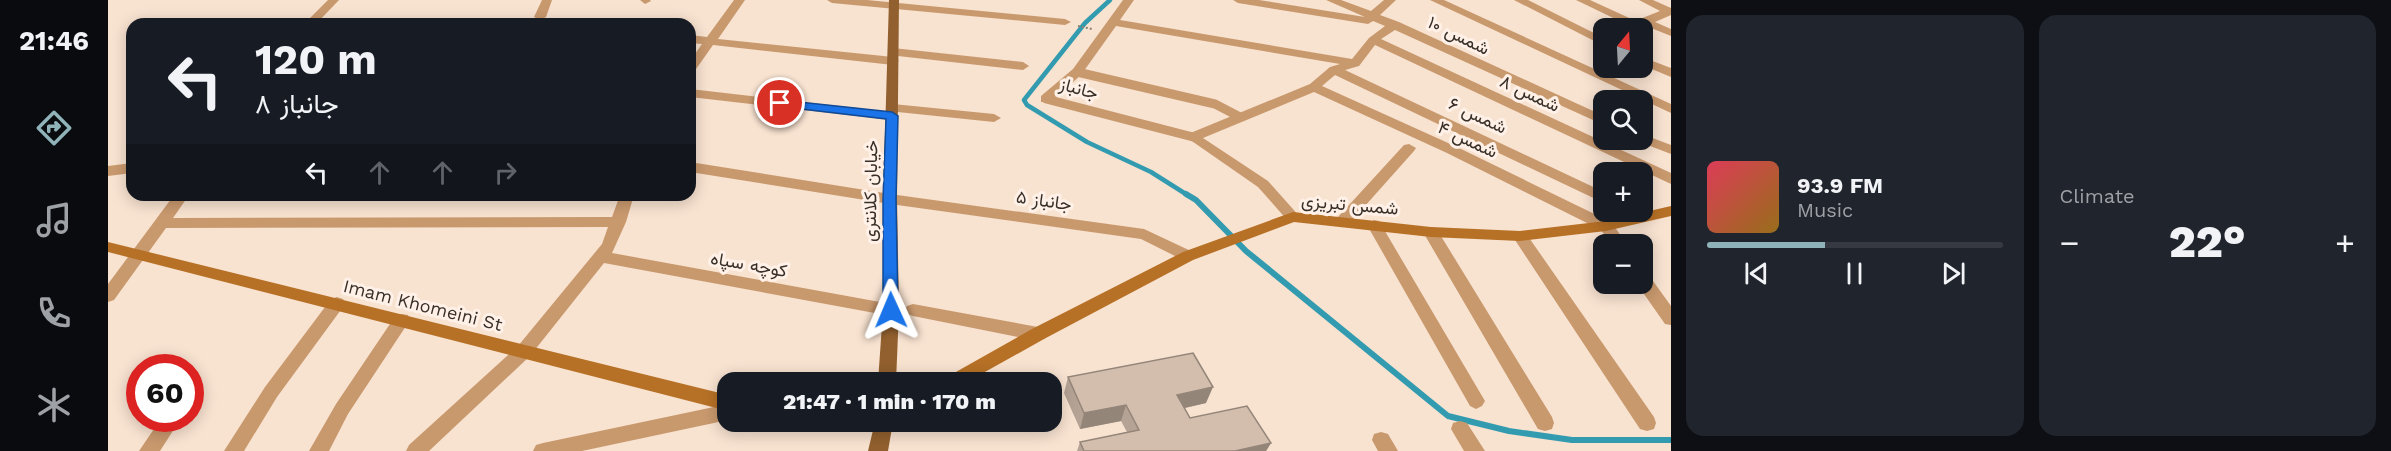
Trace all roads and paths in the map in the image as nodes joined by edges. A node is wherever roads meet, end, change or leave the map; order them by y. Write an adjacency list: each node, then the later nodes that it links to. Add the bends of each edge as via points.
1 (334, 0): 17 (street)
2 (547, 0): 16 (street)
3 (740, 0): 27 (street)
4 (832, 0): 13 (street)
5 (1129, 0): 22 (street, جانباز)
6 (1238, 0): 21 (street)
7 (1331, 0): 15 (street, شمس ۱۰)
8 (1390, 0): 15 (street)
9 (1435, 0): 40 (street)
10 (1519, 0): 25 (street)
11 (1581, 0): 18 (street)
12 (1644, 0): 14 (street)
13 (894, 3): 20 (street); 29 (main road, خیابان کلانتری)
14 (1670, 12): 19 (street)
15 (1373, 15): 21 (street, شمس ۱۰)
16 (540, 17)
17 (316, 18)
18 (1623, 18)
19 (1653, 18)
20 (1065, 22): 22 (path)
21 (1394, 24): 28 (street); 43 (street, شمس ۱۰)
22 (1109, 27): 31 (street); 35 (street, جانباز)
23 (1653, 28): 24 (street)
24 (1671, 33)
25 (1593, 35)
26 (696, 39): 27 (street)
27 (712, 40): 29 (street); 30 (street)
28 (1373, 40): 31 (street); 52 (street, شمس ۸)
29 (893, 56): 33 (street); 41 (main road, خیابان کلانتری)
30 (696, 61)
31 (1355, 63): 34 (street)
32 (1653, 65): 36 (street)
33 (1023, 66)
34 (1334, 70): 37 (street); 53 (street, شمس ۶)
35 (1077, 72): 39 (street, جانباز); 42 (lane, via 1215,104)
36 (1671, 74)
37 (1314, 87): 42 (street); 65 (street, شمس ۴)
38 (696, 94): 41 (street)
39 (1046, 99): 45 (lane, جانباز)
40 (1671, 109)
41 (892, 112): 44 (street); 54 (main road, خیابان کلانتری)
42 (1240, 117): 45 (street)
43 (1593, 117)
44 (994, 118)
45 (1193, 137): 59 (street, via 1263,184)
46 (1653, 143): 48 (street)
47 (1408, 148): 60 (street)
48 (1671, 150)
49 (696, 168): 54 (street, جانباز ۵)
50 (126, 169): 51 (street)
51 (108, 171)
52 (1671, 179)
53 (1593, 193)
54 (890, 199): 71 (street, جانباز ۵, via 1144,234); 76 (main road, خیابان کلانتری)
55 (178, 201): 63 (street)
56 (625, 201): 61 (street)
57 (1671, 211): 58 (street, شمس تبریزی)
58 (1653, 213)
59 (1293, 217): 60 (street, شمس تبریزی); 71 (street, شمس تبریزی)
60 (1343, 221): 64 (street, شمس تبریزی)
61 (619, 222): 63 (street); 72 (street)
62 (1618, 222): 65 (street, شمس تبریزی)
63 (161, 223): 70 (street)
64 (1374, 225): 66 (street, شمس تبریزی); 85 (street)
65 (1606, 226): 67 (street); 68 (street, شمس تبریزی)
66 (1431, 232): 68 (street, شمس تبریزی); 87 (street)
67 (1612, 234)
68 (1520, 236): 88 (street)
69 (108, 247): 70 (street, Imam Khomeini St)
70 (141, 253): 74 (street); 75 (street, Imam Khomeini St)
71 (1188, 256): 80 (street, شمس تبریزی)
72 (601, 257): 76 (street, کوچه سپاه); 81 (street)
73 (1653, 294): 78 (street)
74 (108, 296)
75 (337, 303): 79 (street, Imam Khomeini St); 94 (street, via 271,392)
76 (891, 310): 82 (main road, خیابان کلانتری)
77 (913, 310): 80 (street)
78 (1671, 319)
79 (402, 320): 81 (street, Imam Khomeini St); 95 (street)
80 (1038, 334): 83 (street, شمس تبریزی)
81 (524, 351): 84 (street, Imam Khomeini St); 96 (street)
82 (888, 372)
83 (970, 372)
84 (717, 400)
85 (1476, 401)
86 (717, 414): 97 (street)
87 (1545, 423)
88 (1647, 423)
89 (1460, 429): 100 (street)
90 (163, 432): 93 (street)
91 (882, 432): 98 (main road)
92 (885, 432): 99 (main road)
93 (149, 451)
94 (234, 451)
95 (318, 451)
96 (416, 451)
97 (543, 451)
98 (878, 451)
99 (887, 451)
100 (1475, 451)

